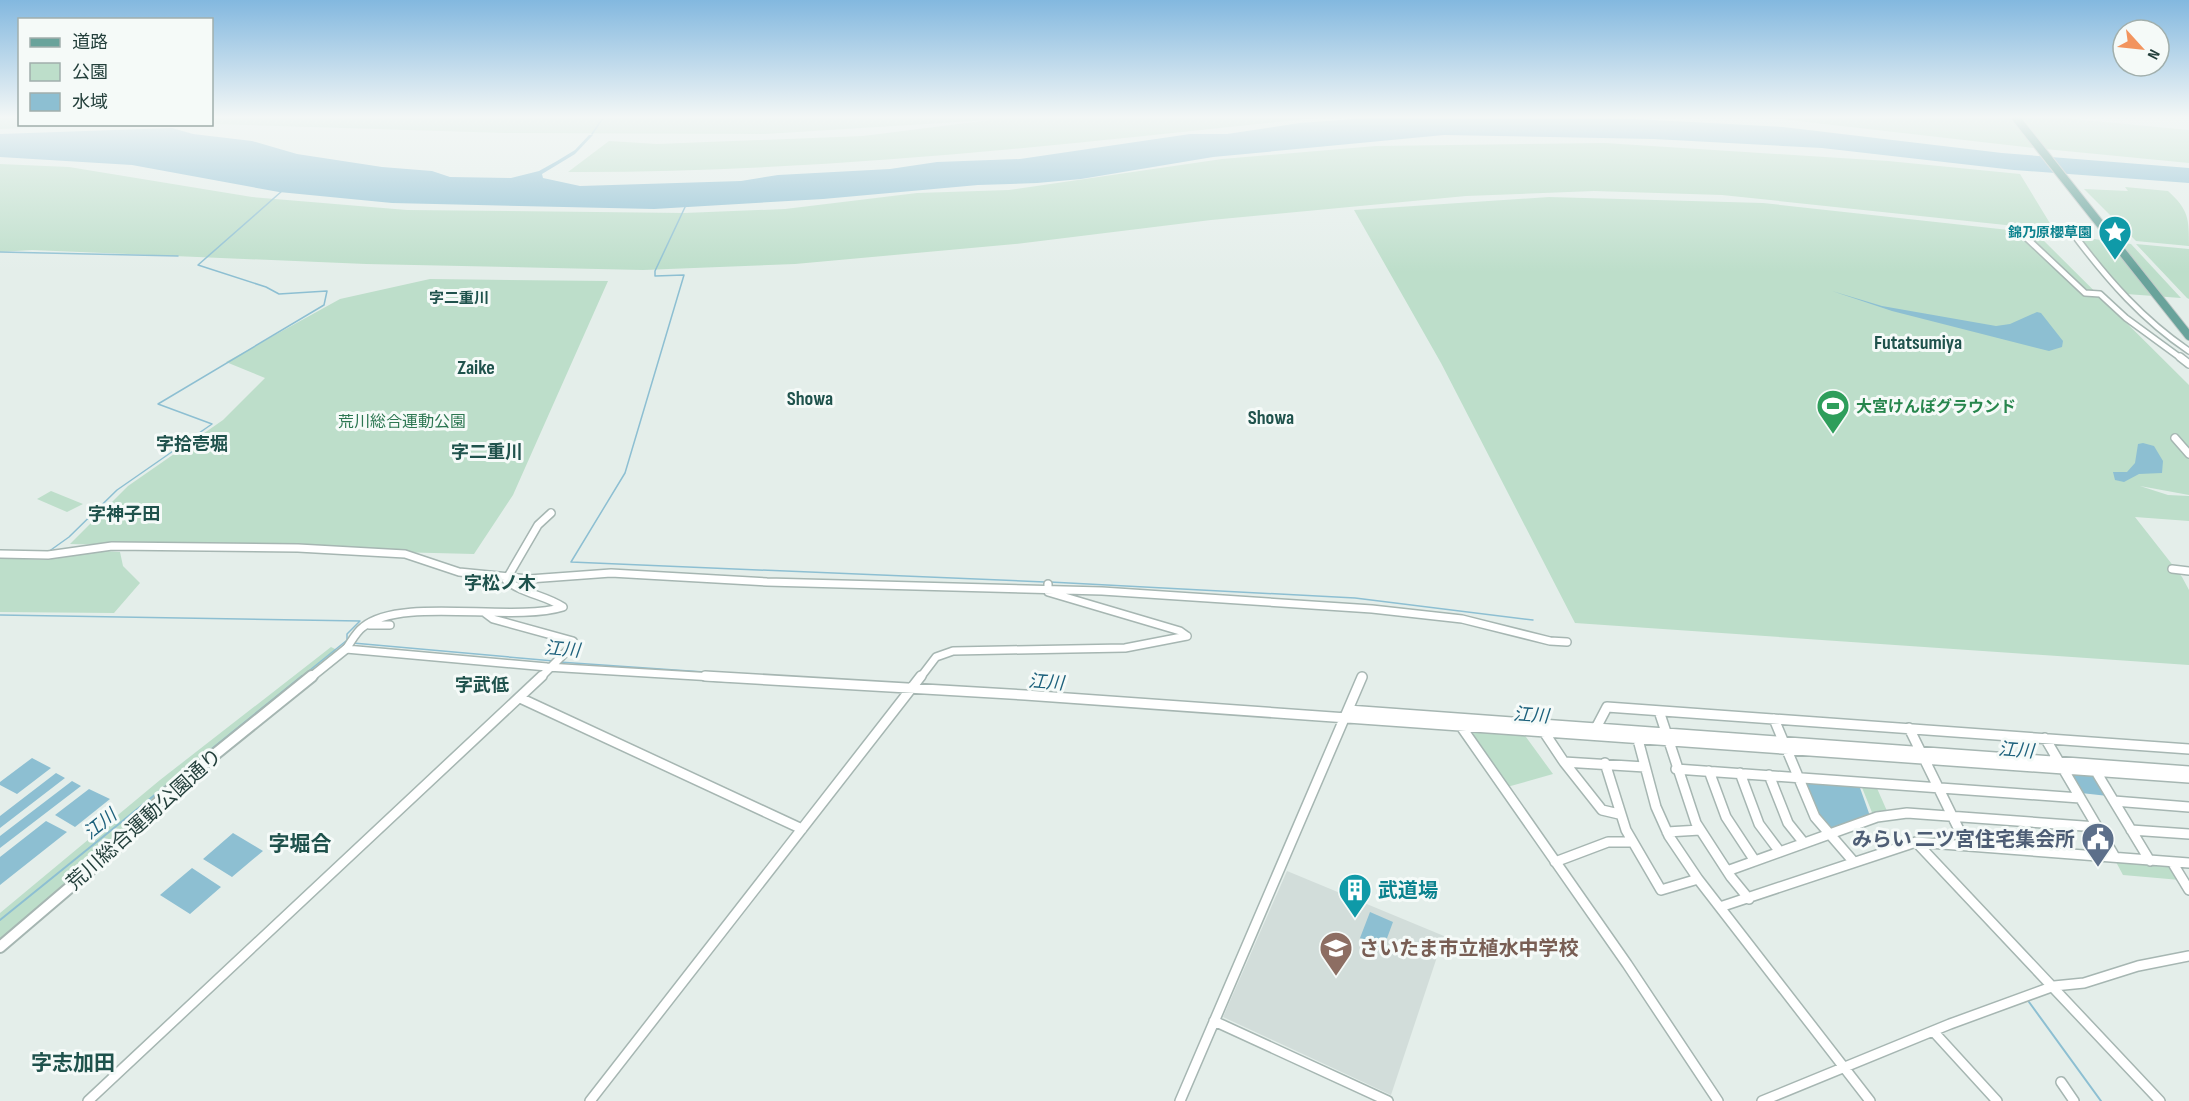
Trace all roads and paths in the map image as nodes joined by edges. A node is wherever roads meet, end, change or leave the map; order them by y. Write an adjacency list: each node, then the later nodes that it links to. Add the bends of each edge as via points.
1 (2057, 169): 4 (main road)
2 (2016, 228): 6 (street, via 2085,293 2100,294)
3 (2075, 236): 5 (street, via 2105,276 2172,341)
4 (2189, 336)
5 (2189, 351)
6 (2189, 364)
7 (2175, 438): 8 (street)
8 (2189, 454)
9 (551, 513): 13 (street, via 538,525)
10 (0, 554): 13 (street, via 48,555 112,546 298,548 405,554 459,572)
11 (2172, 570): 12 (street)
12 (2189, 571)
13 (507, 577): 14 (street, via 621,574 757,582); 15 (street, via 507,583 556,600 563,607)
14 (1048, 586): 18 (street, via 1360,607 1462,619); 22 (street, via 1048,592 1186,636 1134,648 947,653 933,660)
15 (485, 613): 17 (street, via 456,610 391,616); 20 (street, via 493,619 569,639 573,645)
16 (390, 625): 17 (street)
17 (363, 627): 19 (street)
18 (1567, 642)
19 (350, 645): 20 (street); 79 (street, 荒川総合運動公園通り, via 173,788 116,848)
20 (557, 663): 22 (street); 23 (street)
21 (1362, 677): 25 (street)
22 (913, 686): 25 (street); 56 (street)
23 (520, 698): 56 (street); 86 (street)
24 (1659, 711): 26 (street); 29 (street, via 1607,707); 32 (street)
25 (1346, 714): 27 (street); 28 (street); 82 (street)
26 (1774, 719): 30 (street); 34 (street)
27 (1460, 725): 28 (street); 71 (street)
28 (1542, 728): 29 (street); 31 (street); 37 (street)
29 (1596, 728): 31 (street)
30 (1908, 728): 33 (street); 36 (street)
31 (1636, 735): 32 (street); 40 (street)
32 (1667, 737): 34 (street); 42 (street)
33 (2045, 738): 35 (street); 39 (street)
34 (1784, 745): 36 (street); 47 (street)
35 (2189, 749)
36 (1922, 755): 39 (street); 49 (street)
37 (1564, 762): 38 (street); 53 (street, via 1602,810)
38 (1605, 763): 40 (street); 53 (street)
39 (2061, 765): 41 (street); 50 (street)
40 (1645, 767): 59 (street)
41 (2094, 768): 44 (street); 48 (street); 51 (street)
42 (1676, 769): 43 (street); 57 (street)
43 (1709, 771): 45 (street); 68 (street, via 1726,817)
44 (2189, 771)
45 (1740, 773): 46 (street); 66 (street, via 1759,824)
46 (1769, 775): 47 (street); 64 (street, via 1788,823)
47 (1798, 777): 49 (street); 60 (street, via 1815,817)
48 (2189, 778)
49 (1938, 788): 50 (street); 54 (street)
50 (2080, 798): 55 (street)
51 (2114, 801): 52 (street); 58 (street)
52 (2189, 807)
53 (1619, 814): 62 (street)
54 (1952, 817): 55 (street); 60 (street, via 1907,813 1877,817); 65 (street)
55 (2097, 827): 67 (street)
56 (802, 830): 87 (street)
57 (1700, 830): 59 (street); 74 (street)
58 (2131, 830): 61 (street); 70 (street)
59 (1667, 832): 75 (street)
60 (1829, 834): 64 (street); 69 (street)
61 (2189, 834)
62 (1631, 842): 71 (street, via 1608,842); 75 (street, via 1661,890)
63 (1916, 842): 65 (street); 69 (street); 81 (street)
64 (1804, 843): 66 (street)
65 (1966, 844): 67 (street)
66 (1780, 852): 68 (street)
67 (2115, 857): 70 (street)
68 (1755, 861): 74 (street)
69 (1853, 861): 77 (street)
70 (2150, 861): 72 (street)
71 (1555, 862): 90 (street)
72 (2172, 862): 73 (street); 76 (street)
73 (2189, 863)
74 (1727, 871): 77 (street)
75 (1698, 879): 78 (street)
76 (2189, 890)
77 (1749, 899): 78 (street)
78 (1720, 907): 84 (street)
79 (0, 947)
80 (2189, 956): 81 (street, via 2138,966 2084,983)
81 (2054, 986): 83 (street); 95 (street)
82 (1214, 1021): 88 (street); 89 (street)
83 (1933, 1031): 84 (street); 93 (street)
84 (1842, 1067): 91 (street); 92 (street)
85 (2061, 1082): 94 (street)
86 (88, 1101)
87 (590, 1101)
88 (1180, 1101)
89 (1388, 1101)
90 (1718, 1101)
91 (1762, 1101)
92 (1870, 1101)
93 (1997, 1101)
94 (2074, 1101)
95 (2160, 1101)

